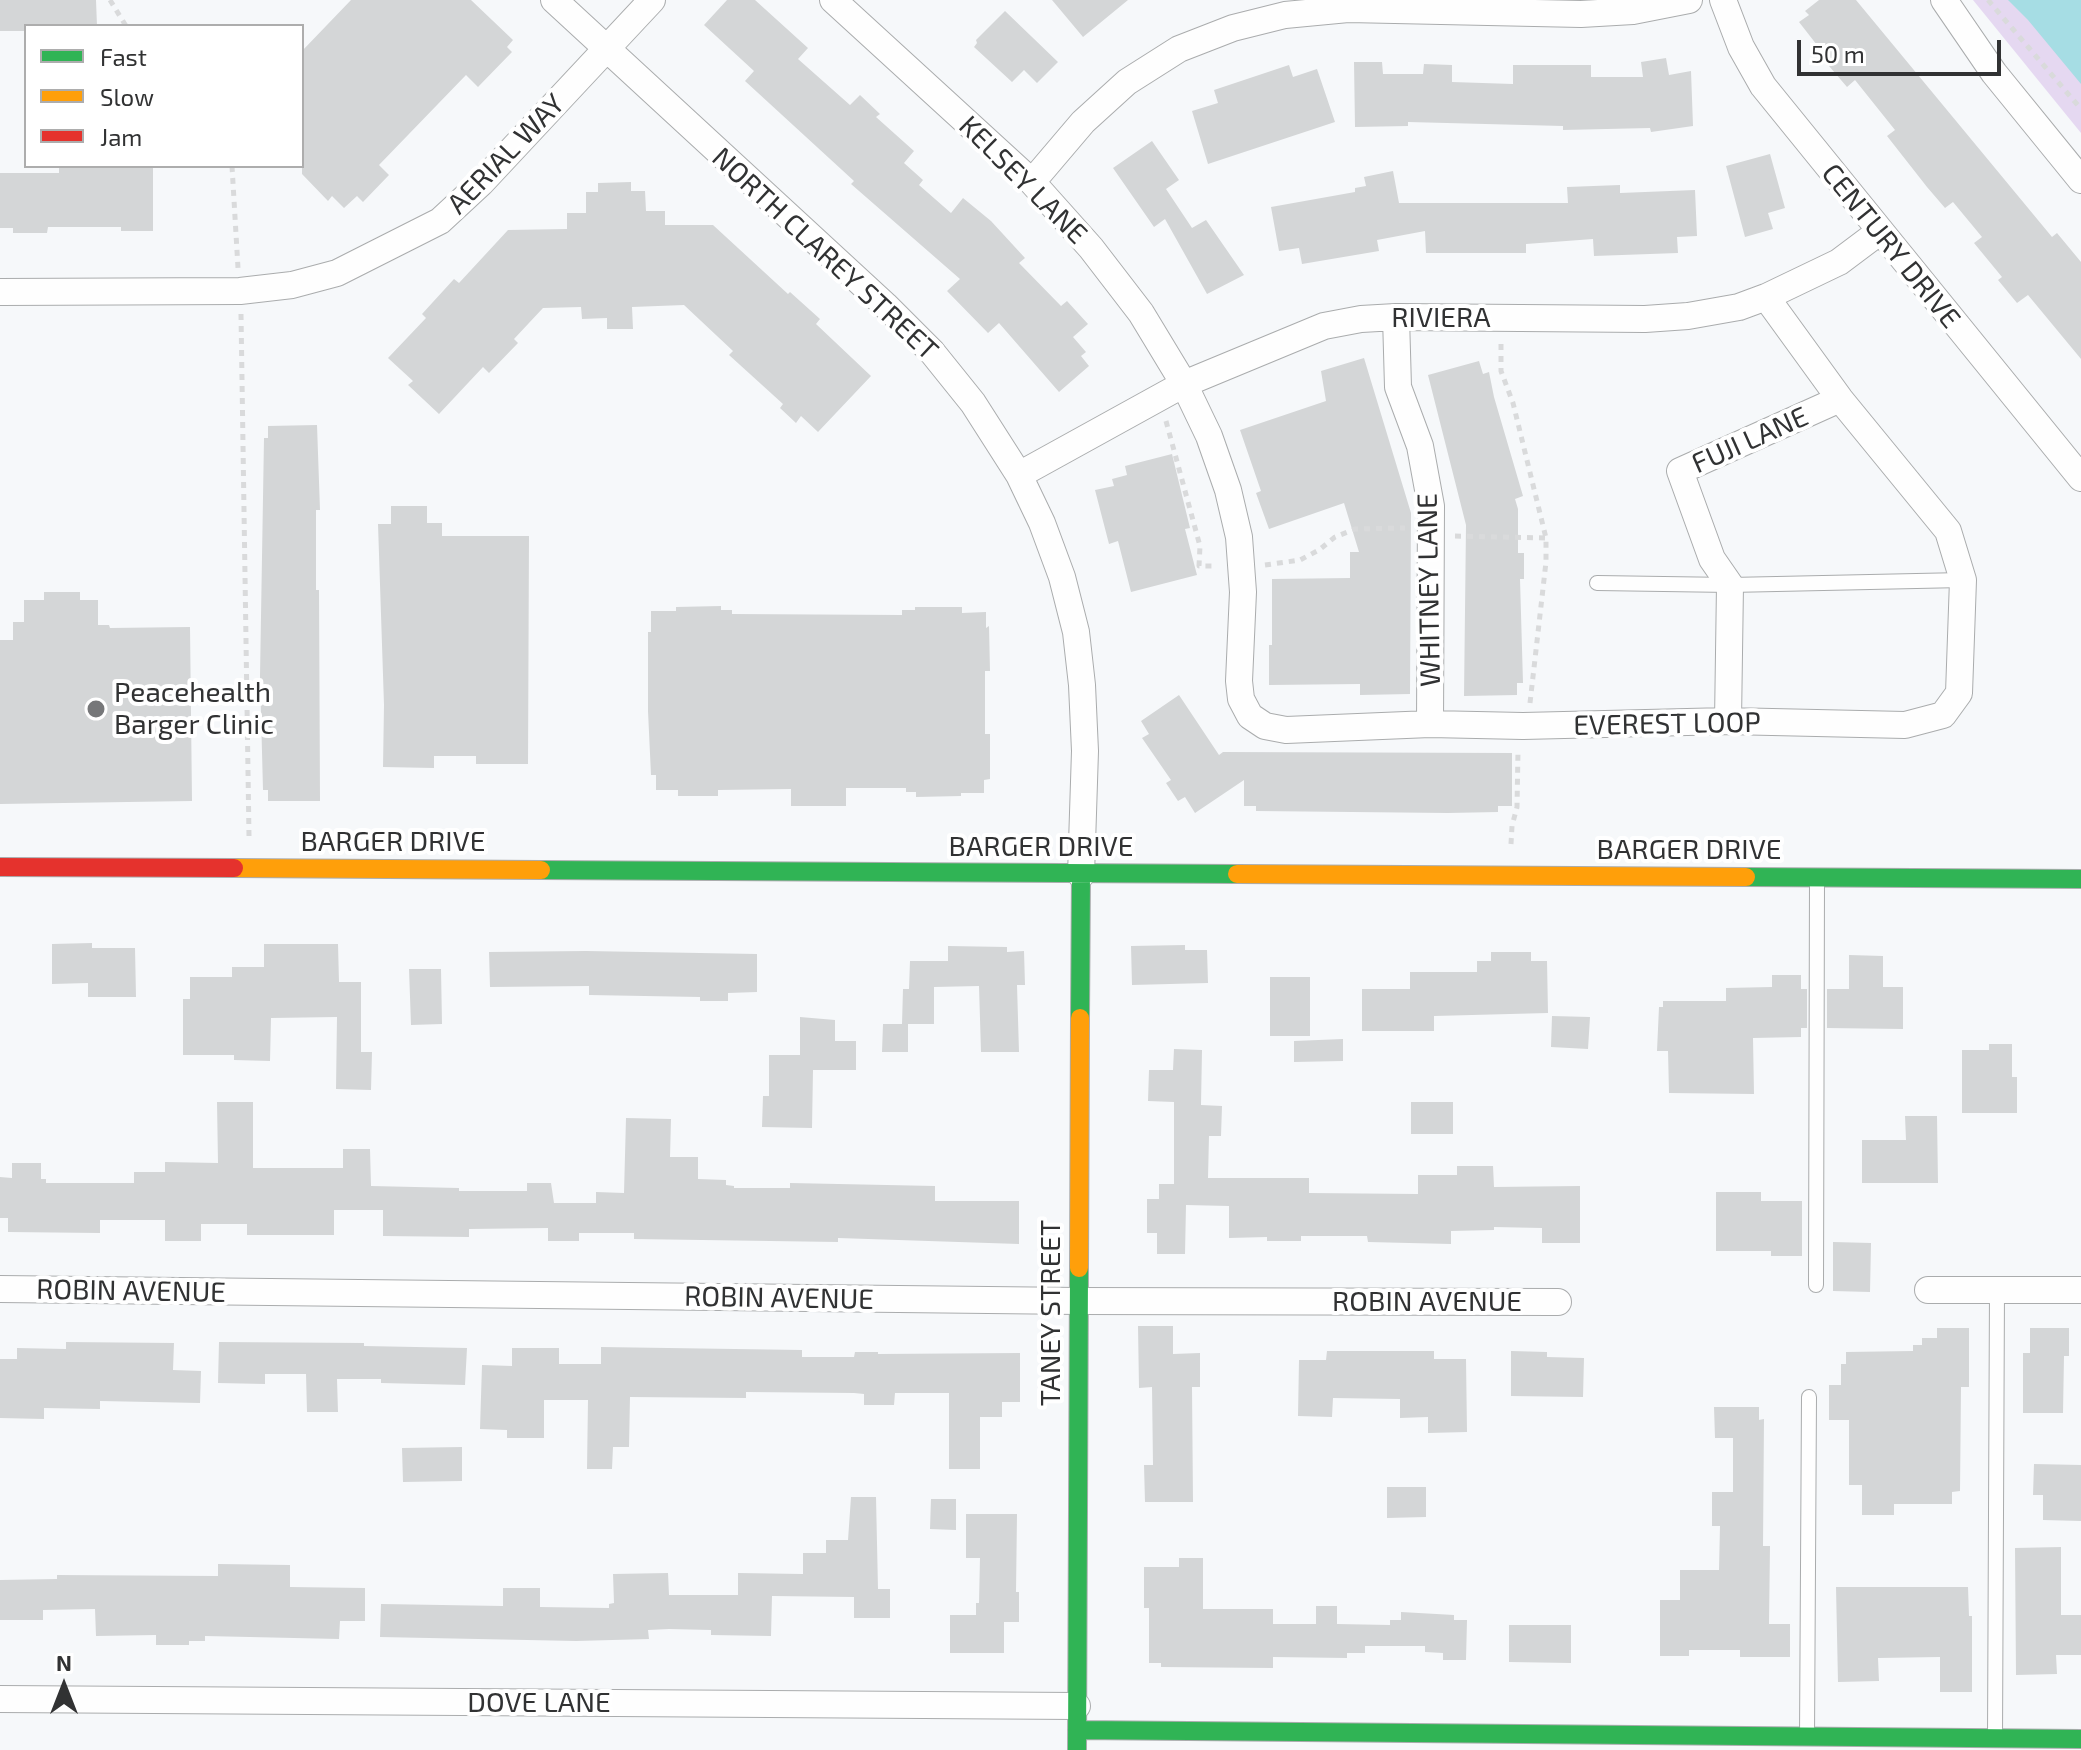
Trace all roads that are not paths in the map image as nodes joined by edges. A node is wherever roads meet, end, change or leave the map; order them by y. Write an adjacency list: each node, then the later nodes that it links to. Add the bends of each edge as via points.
1 (554, 0): 7 (street, NORTH CLAREY STREET)
2 (652, 0): 7 (street, AERIAL WAY)
3 (833, 0): 9 (street, KELSEY LANE)
4 (1689, 0): 9 (street, via 1581,14 1348,9 1285,15 1233,28 1179,49 1127,82 1083,122)
5 (1723, 0): 10 (street, CENTURY DRIVE, via 1763,86)
6 (1944, 0): 8 (street, via 1994,73)
7 (606, 50): 11 (street, AERIAL WAY, via 440,221 337,273 240,291); 16 (street, NORTH CLAREY STREET, via 932,352 973,403)
8 (2081, 180)
9 (1032, 182): 14 (street, KELSEY LANE, via 1141,313)
10 (1879, 232): 12 (street, RIVIERA, via 1839,262); 17 (street, CENTURY DRIVE)
11 (0, 292)
12 (1766, 297): 13 (street, RIVIERA, via 1739,307 1645,319); 15 (street, EVEREST LOOP)
13 (1396, 317): 14 (street, RIVIERA, via 1324,326); 22 (street, WHITNEY LANE, via 1398,387 1426,471 1431,506)
14 (1189, 395): 16 (street, RIVIERA); 22 (street, EVEREST LOOP, via 1209,436 1239,537 1239,681 1250,716 1286,730)
15 (1840, 399): 18 (street, EVEREST LOOP, via 1948,531); 20 (street, FUJI LANE, via 1680,471 1712,559)
16 (1019, 475): 24 (street, NORTH CLAREY STREET, via 1062,577 1076,632 1085,751)
17 (2081, 478)
18 (1963, 580): 20 (lane); 21 (street, EVEREST LOOP, via 1959,693 1943,715 1905,725)
19 (1597, 583): 20 (lane)
20 (1730, 585): 21 (street)
21 (1728, 721): 22 (street, EVEREST LOOP)
22 (1430, 724)
23 (0, 867): 24 (main road, BARGER DRIVE)
24 (1081, 875): 25 (main road, BARGER DRIVE); 32 (main road, TANEY STREET)
25 (1817, 878): 26 (main road, BARGER DRIVE); 27 (lane)
26 (2081, 879)
27 (1816, 1285)
28 (0, 1289): 32 (street, ROBIN AVENUE)
29 (1928, 1290): 30 (street)
30 (1997, 1290): 31 (street); 38 (lane)
31 (2081, 1290)
32 (1078, 1301): 33 (street, ROBIN AVENUE); 36 (main road, TANEY STREET)
33 (1558, 1302)
34 (1809, 1397): 37 (lane)
35 (0, 1699): 36 (street, DOVE LANE)
36 (1077, 1718): 37 (main road, DOVE LANE); 40 (main road, TANEY STREET)
37 (1807, 1736): 38 (main road, DOVE LANE)
38 (1995, 1738): 39 (main road, DOVE LANE)
39 (2081, 1739)
40 (1077, 1750)

